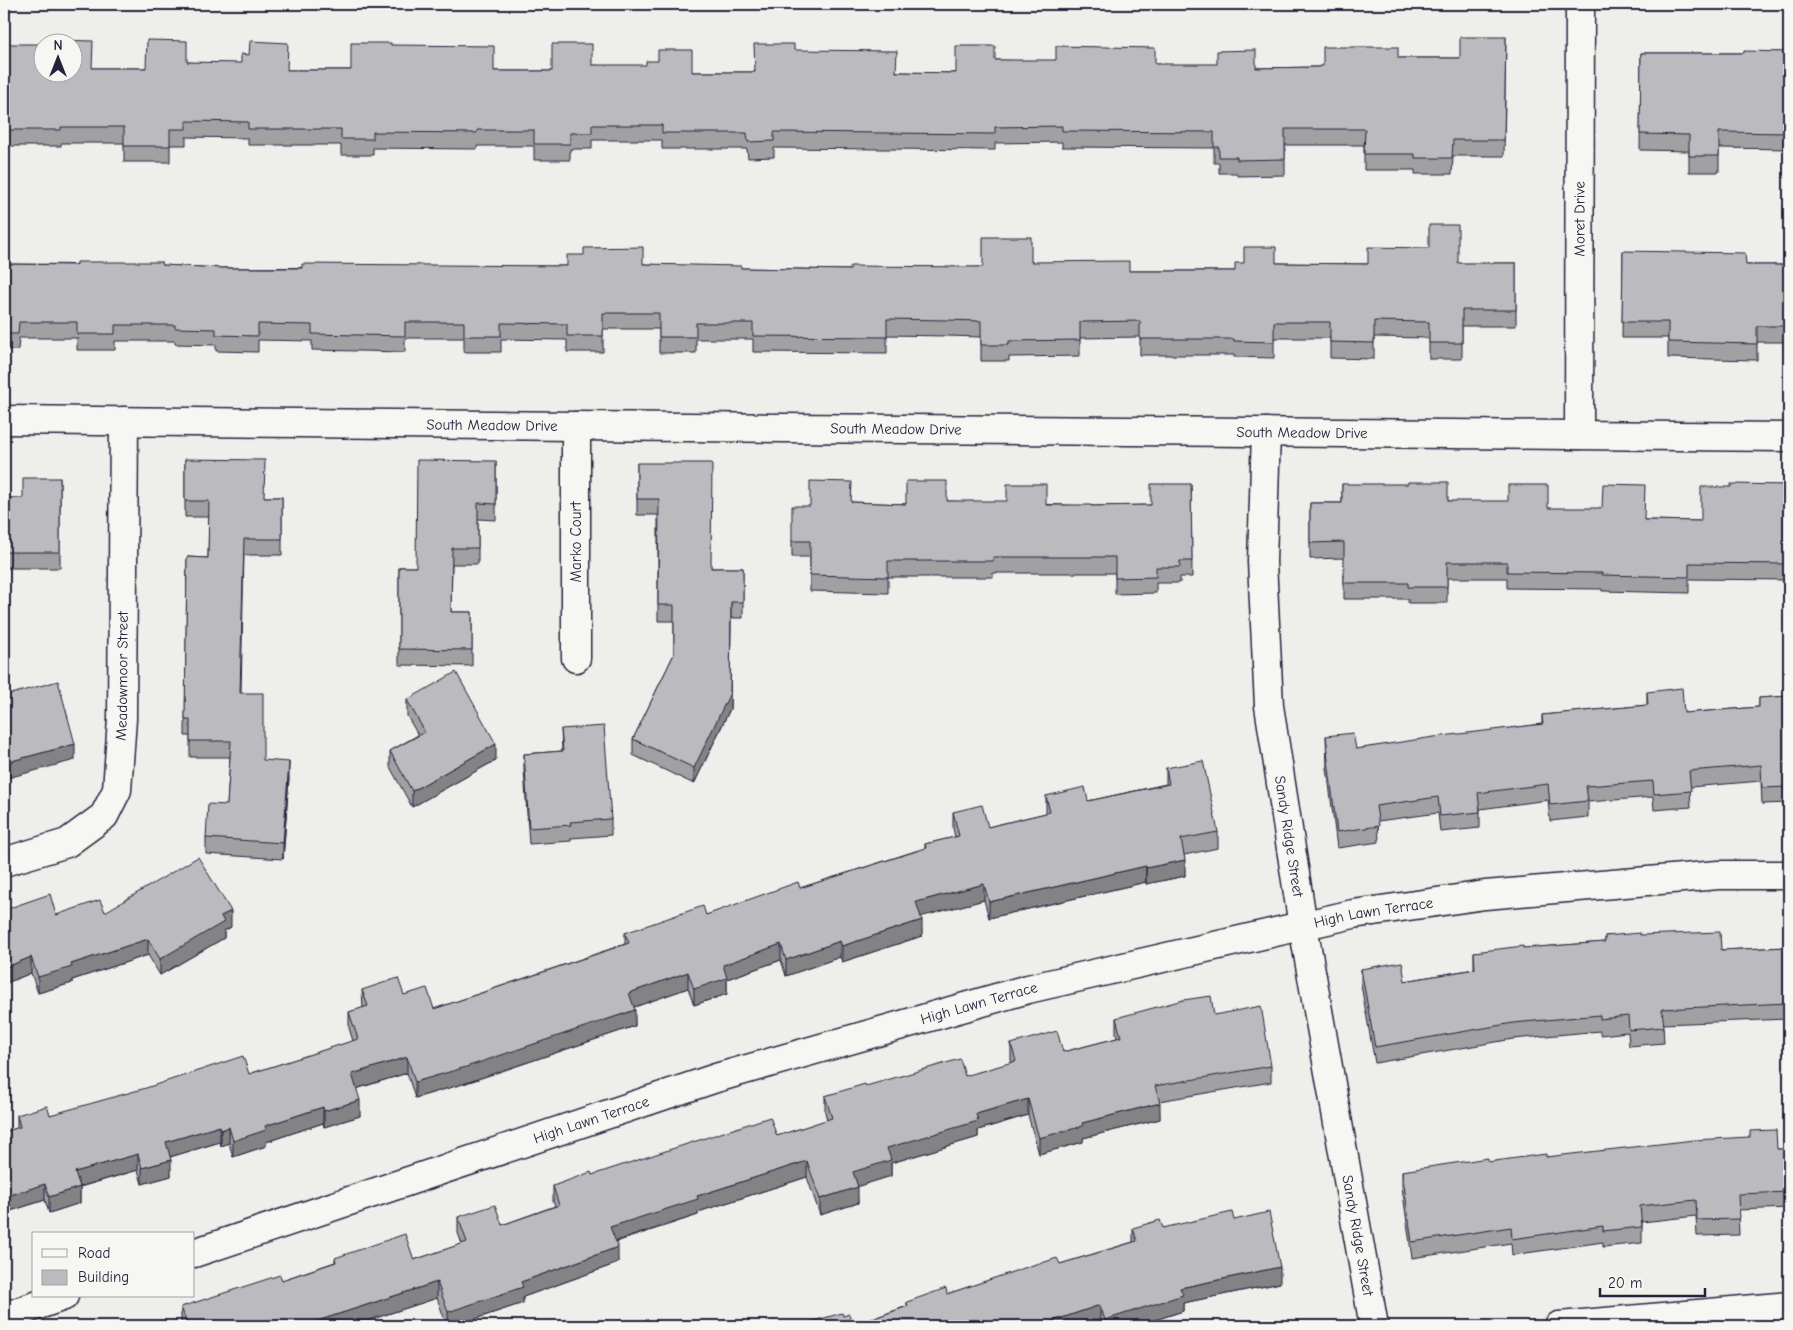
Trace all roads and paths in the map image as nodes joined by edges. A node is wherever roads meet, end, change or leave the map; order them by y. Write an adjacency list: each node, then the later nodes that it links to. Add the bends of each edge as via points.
1 (1580, 4): 6 (street, Moret Drive)
2 (4, 420): 3 (street, South Meadow Drive)
3 (124, 421): 4 (street, South Meadow Drive); 9 (street, Meadowmoor Street, via 122,720 117,790 104,816 67,844)
4 (576, 426): 5 (street, South Meadow Drive); 8 (street, Marko Court)
5 (1266, 432): 6 (street, South Meadow Drive); 11 (street, Sandy Ridge Street, via 1262,562 1269,706)
6 (1579, 435): 7 (street, South Meadow Drive)
7 (1789, 437)
8 (576, 658)
9 (4, 862)
10 (1789, 875): 11 (street, High Lawn Terrace, via 1718,875 1485,895 1353,914)
11 (1303, 926): 12 (street, High Lawn Terrace, via 1028,989 716,1078); 16 (street, Sandy Ridge Street)
12 (195, 1253)
13 (58, 1298): 15 (street)
14 (1789, 1306): 17 (street)
15 (4, 1316)
16 (1374, 1326)
17 (1559, 1326)

